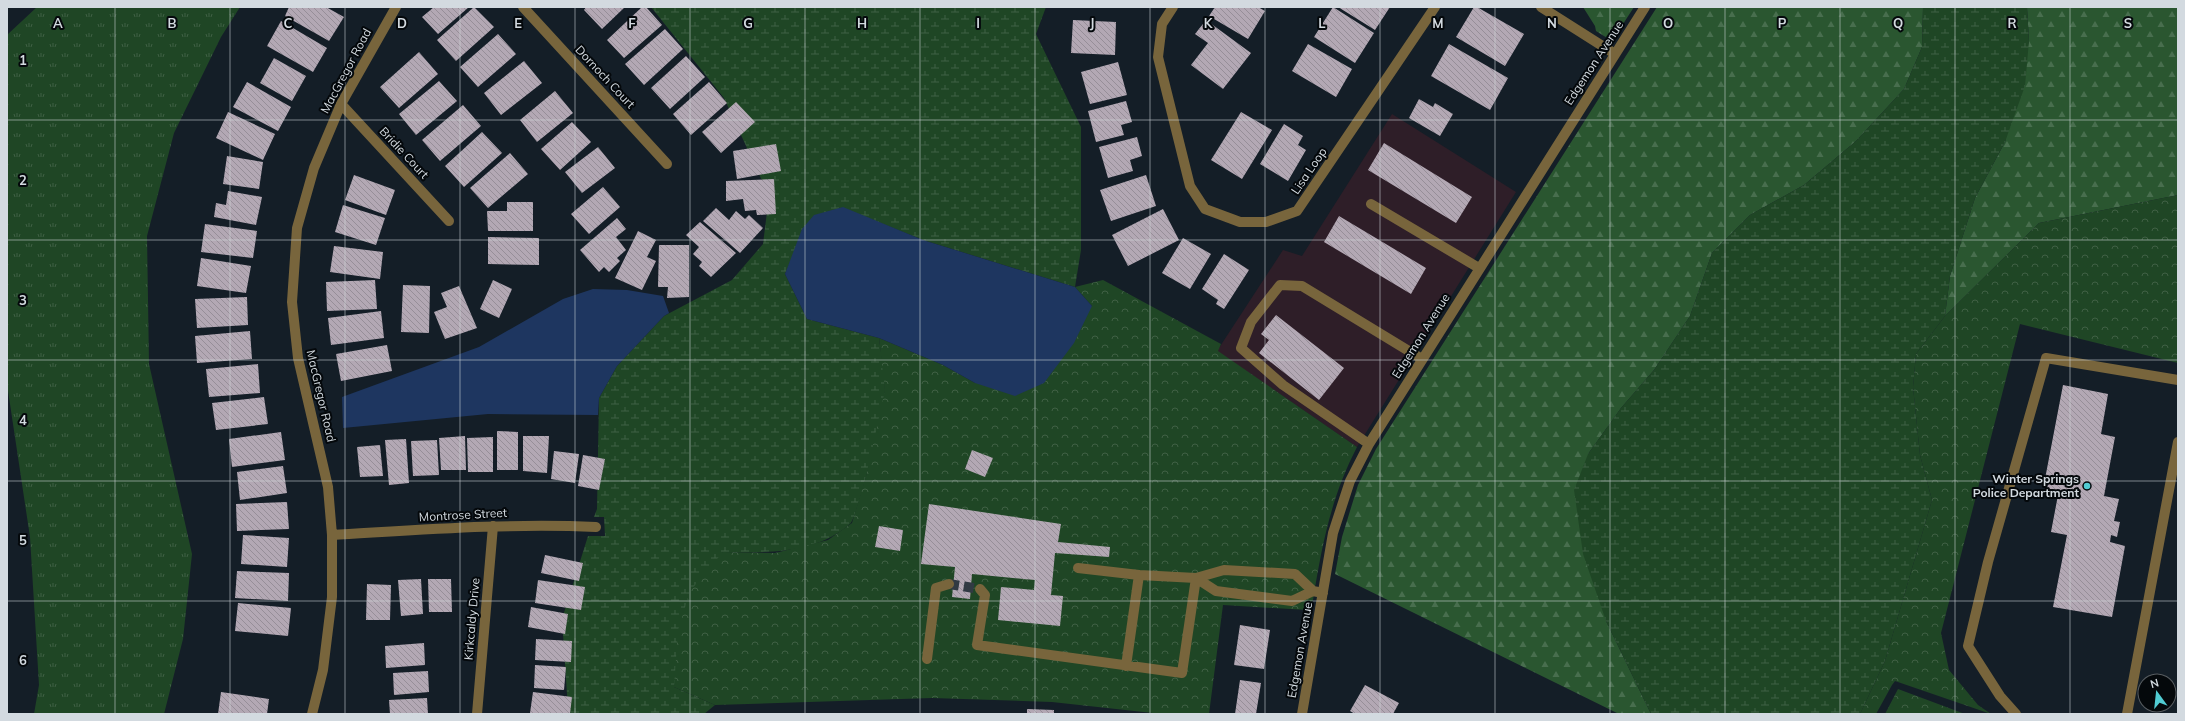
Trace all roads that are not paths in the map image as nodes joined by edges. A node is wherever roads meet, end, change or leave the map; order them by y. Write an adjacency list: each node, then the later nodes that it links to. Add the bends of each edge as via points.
1 (396, 7): 8 (street, MacGregor Road)
2 (523, 7): 9 (street, Dornoch Court)
3 (1173, 7): 4 (street, Lisa Loop, via 1162,24 1158,57 1190,186 1205,209 1240,222 1266,222 1297,211)
4 (1435, 7)
5 (1541, 7): 7 (street)
6 (1645, 7): 7 (street, Edgemon Avenue)
7 (1615, 54): 12 (street, Edgemon Avenue)
8 (341, 104): 11 (street, Bridie Court); 19 (street, MacGregor Road, via 314,168 297,228 292,302 298,358 328,488)
9 (668, 164)
10 (1371, 204): 12 (street)
11 (449, 221)
12 (1479, 268): 13 (street, Edgemon Avenue)
13 (1422, 359): 16 (street, Edgemon Avenue); 16 (street, via 1302,286 1280,286 1251,322 1241,348 1283,386)
14 (2178, 380): 31 (street, via 2046,358 1988,562 1968,646 2000,696)
15 (2178, 442): 32 (street)
16 (1369, 444): 25 (street, Edgemon Avenue, via 1350,481)
17 (493, 526): 18 (street, Montrose Street, via 538,524); 19 (street, Montrose Street); 29 (street, Kirkcaldy Drive)
18 (596, 527)
19 (332, 534): 28 (street, MacGregor Road, via 332,597 322,670)
20 (1078, 568): 21 (street)
21 (1139, 576): 22 (street); 27 (street)
22 (1196, 578): 25 (street, via 1216,591 1292,601); 25 (street, via 1224,570 1295,574); 27 (street, via 1182,673)
23 (949, 584): 26 (street, via 936,588)
24 (980, 589): 27 (street, via 985,595 977,645)
25 (1318, 592): 30 (street, Edgemon Avenue)
26 (927, 659)
27 (1126, 666)
28 (312, 714)
29 (477, 714)
30 (1302, 714)
31 (2016, 714)
32 (2127, 714)

